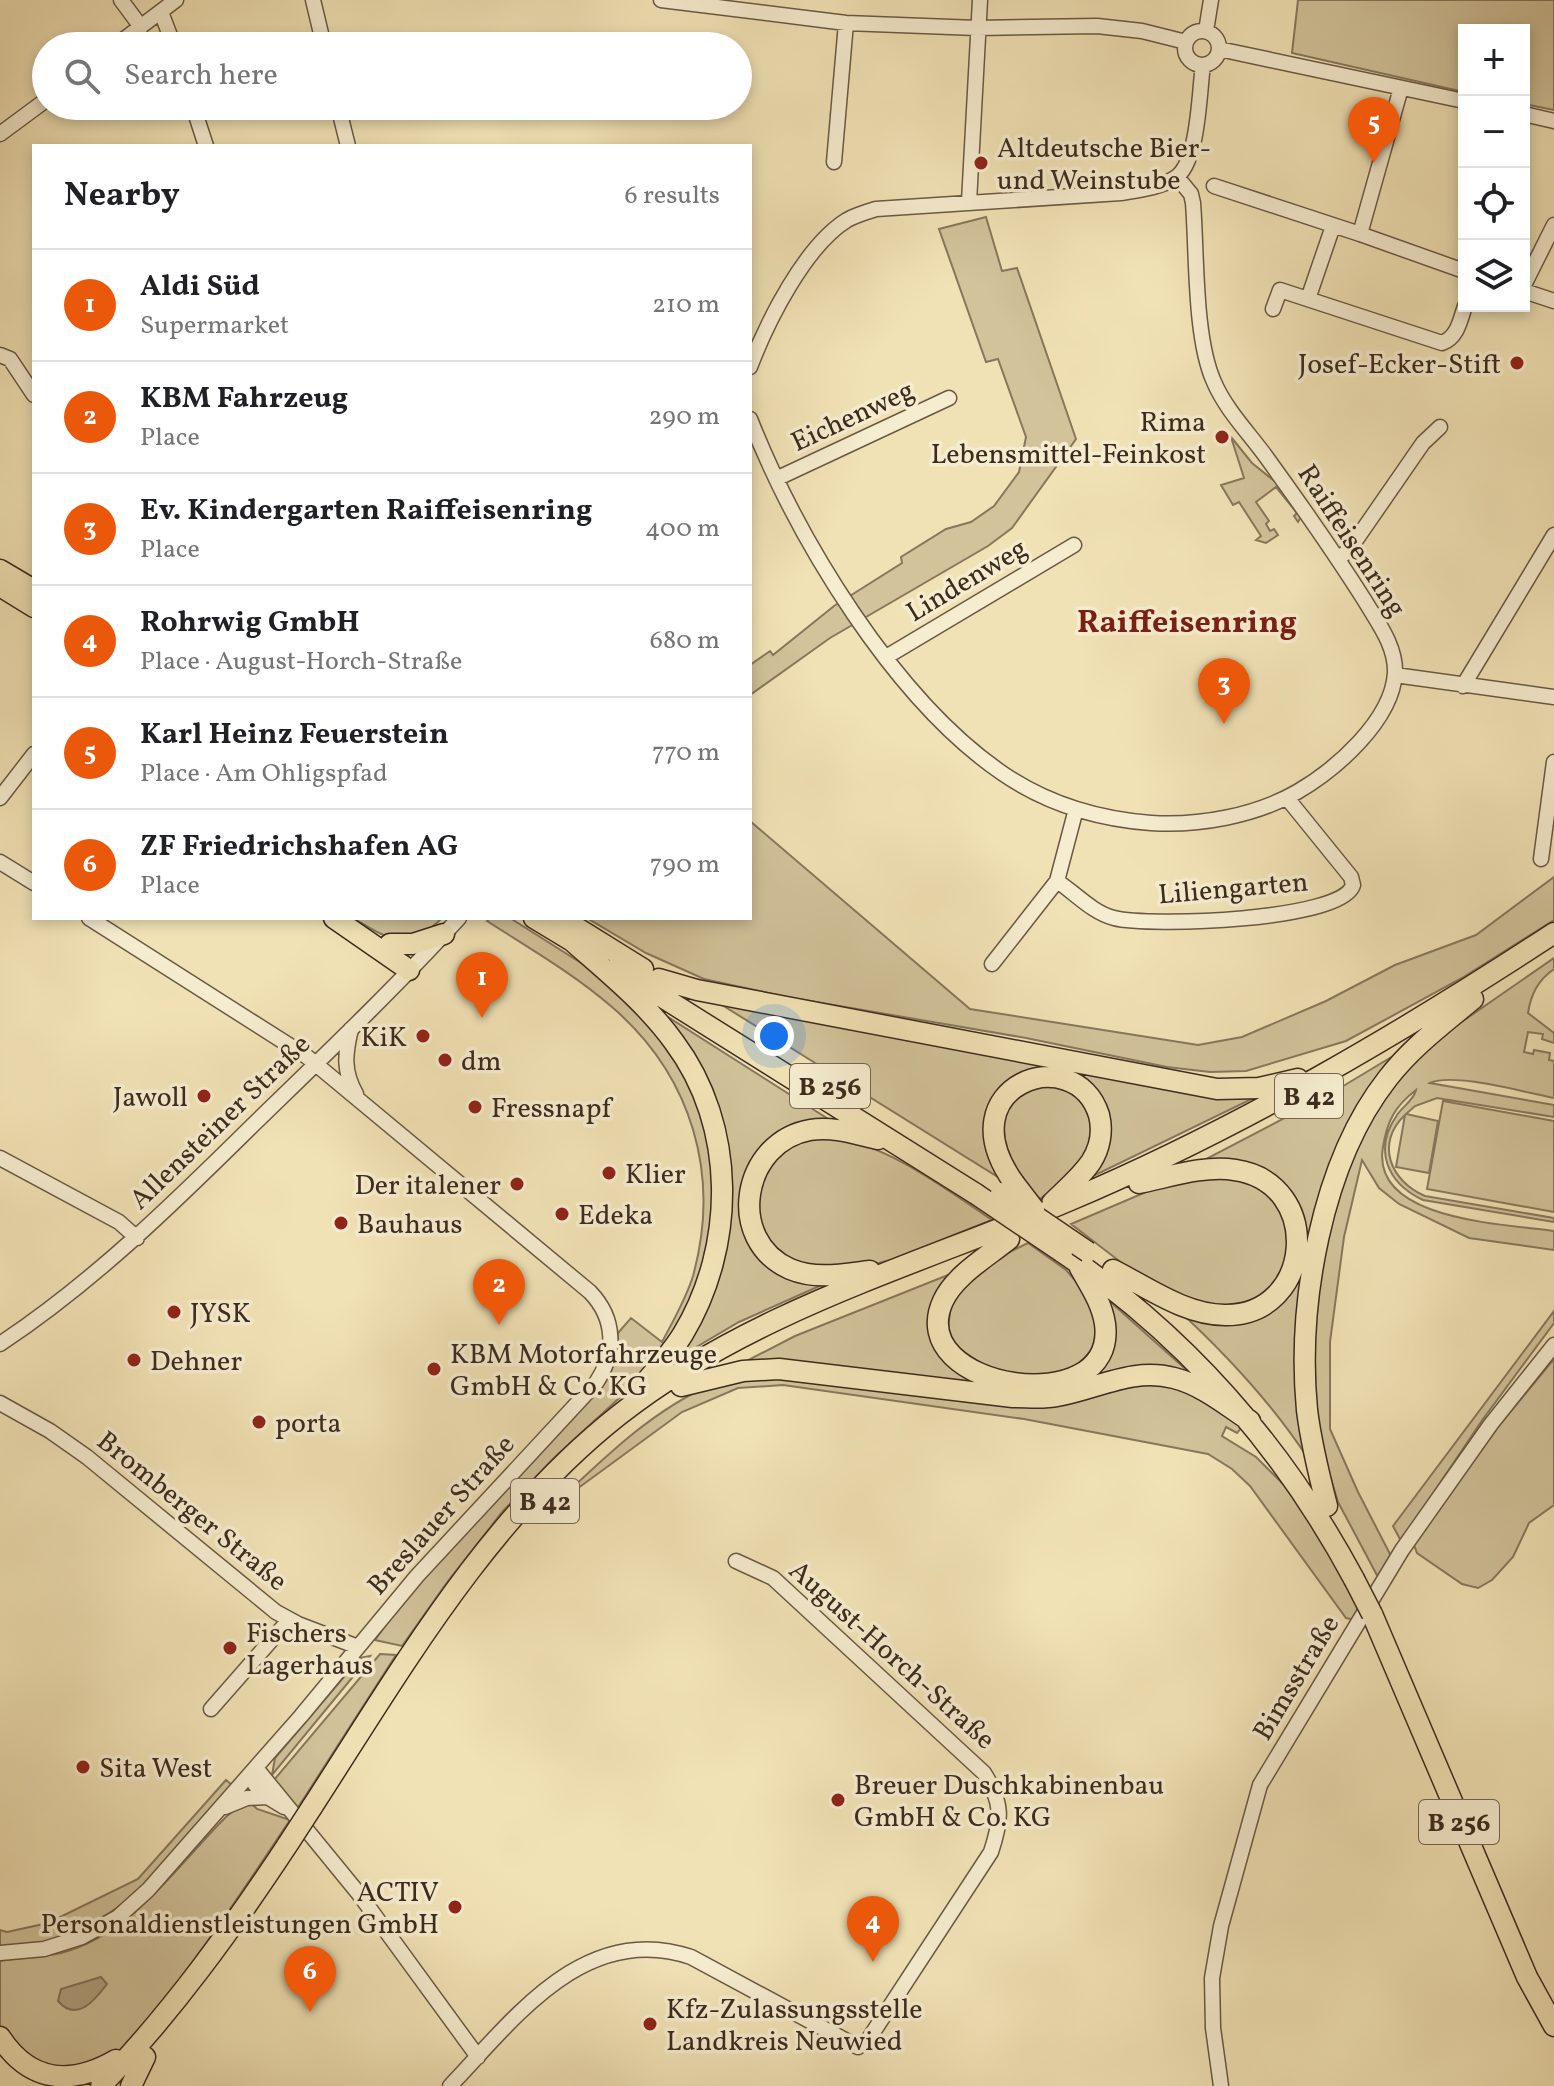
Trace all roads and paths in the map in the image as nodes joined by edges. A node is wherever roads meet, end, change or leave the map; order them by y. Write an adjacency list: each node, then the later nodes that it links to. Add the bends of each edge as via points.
1 (121, 0): 9 (street)
2 (176, 0): 7 (street)
3 (313, 0): 14 (street)
4 (661, 0): 8 (street)
5 (980, 0): 10 (street)
6 (1211, 0): 11 (street)
7 (161, 12): 9 (street); 13 (street)
8 (846, 23): 10 (street); 28 (street)
9 (141, 27): 12 (street)
10 (977, 28): 15 (street, via 1097,26); 31 (street)
11 (1206, 31): 15 (street, via 1194,32); 16 (street, via 1216,37)
12 (134, 32)
13 (169, 32)
14 (321, 32)
15 (1186, 42): 17 (street, via 1190,61)
16 (1219, 49): 17 (street, via 1214,60); 18 (street)
17 (1203, 65): 29 (street, via 1192,152)
18 (1401, 88): 19 (street); 34 (street)
19 (1458, 100)
20 (32, 110): 25 (street)
21 (1530, 115): 24 (street)
22 (198, 120): 26 (street)
23 (342, 120): 27 (street)
24 (1554, 121)
25 (0, 134)
26 (205, 144)
27 (348, 144)
28 (834, 162)
29 (1181, 172): 31 (street, via 1158,186 1121,193); 51 (street, Raiffeisenring, via 1193,203 1203,342 1214,384)
30 (1214, 186): 33 (street)
31 (969, 202): 43 (street, via 876,209 844,221 798,275)
32 (1554, 225): 36 (street)
33 (1333, 226): 34 (street); 38 (street)
34 (1360, 234): 35 (street)
35 (1458, 269)
36 (1530, 275)
37 (1530, 291): 39 (street)
38 (1308, 299): 40 (street, via 1280,290); 41 (street, via 1442,343 1451,340)
39 (1554, 301)
40 (1273, 309)
41 (1463, 312)
42 (0, 355): 44 (street, via 10,359)
43 (752, 363)
44 (32, 392)
45 (949, 398): 48 (street, Eichenweg)
46 (752, 423): 48 (street)
47 (1440, 427): 51 (street)
48 (778, 478): 56 (street, via 817,552)
49 (1554, 535): 58 (street)
50 (1074, 545): 56 (street, Lindenweg)
51 (1338, 559): 57 (street, Raiffeisenring, via 1385,634)
52 (0, 570): 54 (highway)
53 (0, 586): 55 (highway)
54 (32, 590)
55 (32, 606)
56 (886, 657): 64 (street, via 985,760 1023,786)
57 (1395, 675): 58 (street); 63 (street, via 1382,709 1358,744 1320,778)
58 (1463, 686): 59 (street)
59 (1554, 697)
60 (32, 757): 62 (street)
61 (1554, 762): 65 (street)
62 (0, 798)
63 (1287, 798): 64 (street, via 1218,819 1171,824 1105,818); 67 (street, Liliengarten, via 1351,877 1349,894 1315,908 1275,915 1123,920 1101,913)
64 (1076, 809): 67 (street)
65 (1541, 859)
66 (0, 862): 68 (street)
67 (1057, 881): 80 (street)
68 (32, 882)
69 (92, 920): 85 (street, Breslauer Straße)
70 (337, 920): 81 (highway)
71 (349, 920): 78 (highway)
72 (457, 920): 76 (street, Allensteiner Straße)
73 (537, 920): 77 (highway, B 256)
74 (564, 920): 82 (highway, B 256)
75 (1554, 933): 86 (highway, B 42)
76 (444, 934): 78 (highway, via 413,944); 81 (street, Allensteiner Straße)
77 (571, 940): 88 (highway, B 256); 102 (highway, via 677,1045 706,1100 720,1160 721,1220 705,1287 672,1350)
78 (390, 944): 81 (highway, via 405,957)
79 (1554, 948): 83 (highway, B 42)
80 (992, 964)
81 (409, 970): 84 (street, Allensteiner Straße)
82 (659, 979): 86 (highway, via 1217,1089 1259,1088); 91 (highway, B 256)
83 (1473, 999): 90 (highway, B 42, via 1275,1114); 104 (highway, via 1388,1078 1351,1136 1333,1179 1314,1268 1306,1364 1309,1426)
84 (351, 1028): 85 (street, Allensteiner Straße); 87 (street, via 346,1069)
85 (316, 1064): 87 (street, Breslauer Straße); 93 (street, Allensteiner Straße)
86 (1325, 1072): 92 (highway, B 42)
87 (358, 1097): 110 (street, Breslauer Straße, via 590,1292 607,1317 611,1345 596,1383 465,1522)
88 (897, 1144): 95 (highway, B 256, bridge); 96 (highway, via 823,1129 790,1137 758,1165 748,1204 756,1236 789,1269 826,1276)
89 (0, 1158): 93 (street, via 119,1222)
90 (1139, 1183): 94 (highway, B 42); 97 (highway, via 1219,1169 1257,1176 1280,1194 1291,1212 1298,1233 1294,1264 1271,1299 1225,1315 1178,1304)
91 (1008, 1188): 92 (highway, B 256, bridge); 92 (highway, via 995,1147 999,1106 1025,1081 1048,1077 1081,1088 1095,1106 1100,1141 1083,1172)
92 (1044, 1216): 95 (highway, B 256, bridge); 96 (highway, B 42)
93 (137, 1238): 98 (street, Allensteiner Straße)
94 (1009, 1239): 95 (highway, via 955,1284 940,1313 940,1334 949,1352 982,1375 1045,1384 1074,1378 1092,1366 1103,1346 1105,1325); 100 (highway, B 42, via 806,1319)
95 (1075, 1255): 97 (highway, B 256); 103 (highway, B 256, via 1162,1330)
96 (898, 1268): 102 (highway, B 42, via 730,1341)
97 (1113, 1270): 104 (highway, B 256, via 1242,1391)
98 (0, 1344)
99 (1554, 1345): 128 (street, Bimsstraße, via 1402,1550 1260,1785 1212,1978)
100 (681, 1386): 103 (highway, via 743,1371 779,1369 1040,1397 1153,1375 1189,1383); 109 (highway, B 42, via 627,1424 549,1497)
101 (0, 1403): 108 (street, Bromberger Straße, via 87,1457)
102 (618, 1415): 109 (highway, B 42, via 523,1506 477,1561)
103 (1250, 1421): 106 (highway, B 256)
104 (1327, 1506): 106 (highway, B 256)
105 (736, 1561): 122 (street, August-Horch-Straße, via 773,1578 984,1773 999,1804 1000,1826 991,1852 868,2040 858,2047 706,1963 640,1950 592,1960 562,1976)
106 (1359, 1575): 107 (highway, B 256, bridge)
107 (1376, 1609): 117 (highway, B 256); 118 (highway, B 256, via 1527,1977)
108 (289, 1620): 110 (street, Bromberger Straße); 111 (street)
109 (428, 1641): 121 (highway, B 42, via 227,1955)
110 (358, 1647): 112 (street, Breslauer Straße)
111 (211, 1709)
112 (253, 1772): 113 (street); 114 (street, Breslauer Straße); 115 (street)
113 (267, 1797): 114 (street, via 247,1798); 115 (street)
114 (221, 1809): 116 (street, Breslauer Straße, via 148,1890 107,1924 57,1946)
115 (288, 1809): 122 (street, via 359,1894)
116 (0, 1953)
117 (1554, 2000)
118 (1554, 2026)
119 (0, 2037): 121 (highway, via 29,2068 65,2079 90,2076)
120 (0, 2049): 123 (highway)
121 (140, 2052): 124 (highway, B 42); 125 (highway, B 42); 126 (highway)
122 (478, 2057): 127 (street)
123 (28, 2086)
124 (101, 2086)
125 (118, 2086)
126 (131, 2086)
127 (450, 2086)
128 (1221, 2086)

